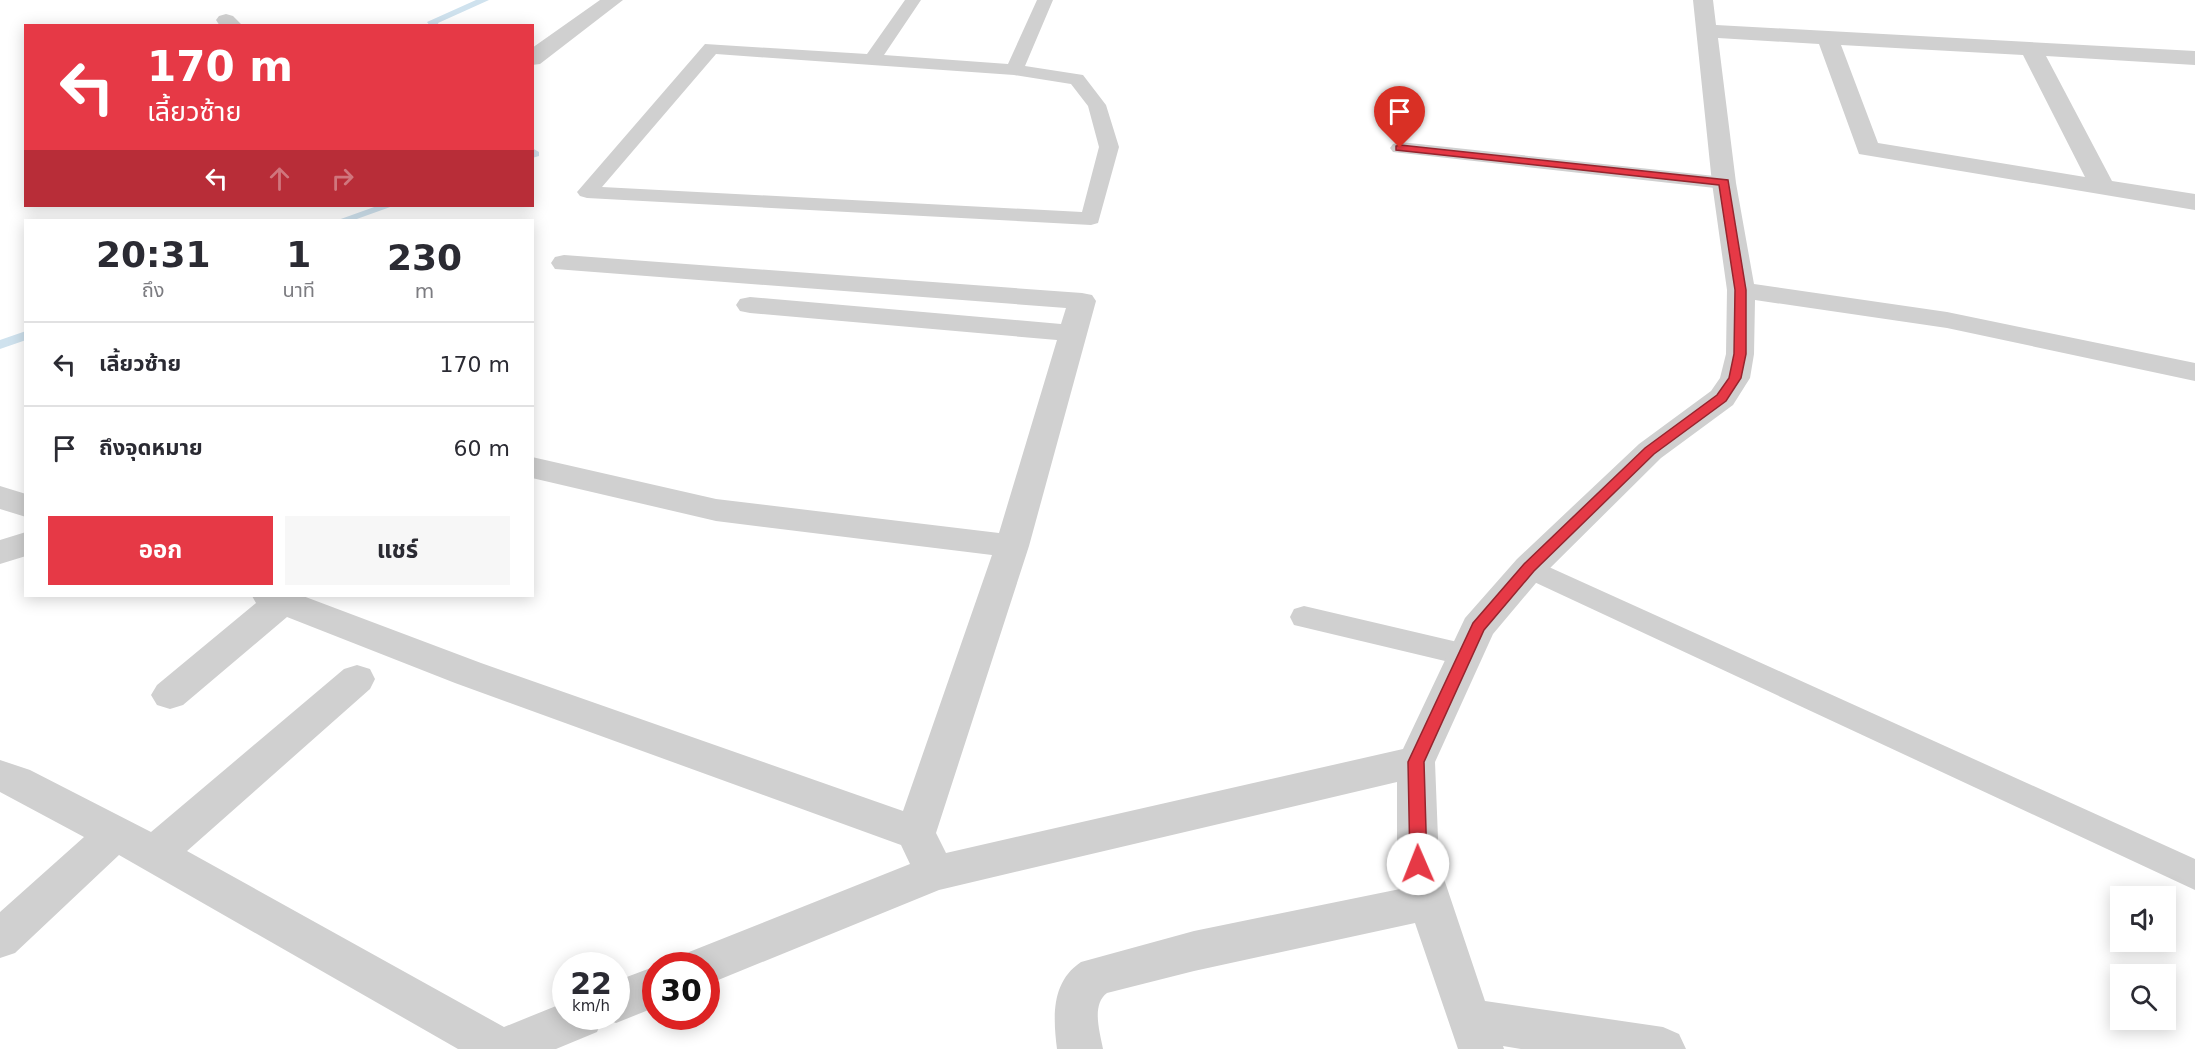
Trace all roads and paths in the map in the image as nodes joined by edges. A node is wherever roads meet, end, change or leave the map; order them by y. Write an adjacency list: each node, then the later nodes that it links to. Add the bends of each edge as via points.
1 (613, 0): 7 (street)
2 (914, 0): 9 (lane)
3 (1045, 0): 10 (lane)
4 (1705, 16): 5 (street); 12 (street)
5 (1828, 38): 6 (street); 13 (street, via 1868,149)
6 (2031, 49): 8 (street); 13 (street)
7 (534, 58)
8 (2195, 58)
9 (873, 59): 10 (lane); 10 (lane, via 711,48 587,192 1091,219 1109,147 1097,105 1077,79)
10 (1014, 70)
11 (1400, 148): 12 (lane)
12 (1724, 183): 16 (street)
13 (2103, 187): 14 (street)
14 (2195, 202)
15 (564, 263): 18 (street, via 1082,301)
16 (1741, 290): 19 (street, via 1947,320); 26 (street, via 1740,354 1735,378 1722,398 1650,451)
17 (750, 305): 18 (street)
18 (1072, 333): 24 (street)
19 (2195, 372)
20 (534, 467): 24 (street, via 716,510)
21 (0, 497): 22 (street)
22 (24, 505)
23 (24, 545): 25 (street)
24 (1012, 546): 34 (street)
25 (0, 552)
26 (1529, 568): 29 (street, via 1478,627); 38 (lane)
27 (275, 598): 31 (street); 34 (street, via 468,673)
28 (1304, 617): 29 (lane)
29 (1466, 655): 32 (street)
30 (357, 679): 36 (street)
31 (170, 695)
32 (1416, 762): 37 (street); 39 (street, via 1418,864)
33 (0, 776): 35 (street)
34 (916, 833): 37 (street)
35 (115, 834): 36 (street); 40 (street)
36 (155, 854): 44 (street)
37 (935, 873): 41 (street)
38 (2195, 874)
39 (1429, 901): 43 (street); 45 (street, via 1096,976 1083,985 1075,1013)
40 (0, 939)
41 (720, 960)
42 (552, 1029): 44 (street)
43 (1476, 1034): 46 (street)
44 (502, 1049)
45 (1080, 1049)
46 (1663, 1049)

